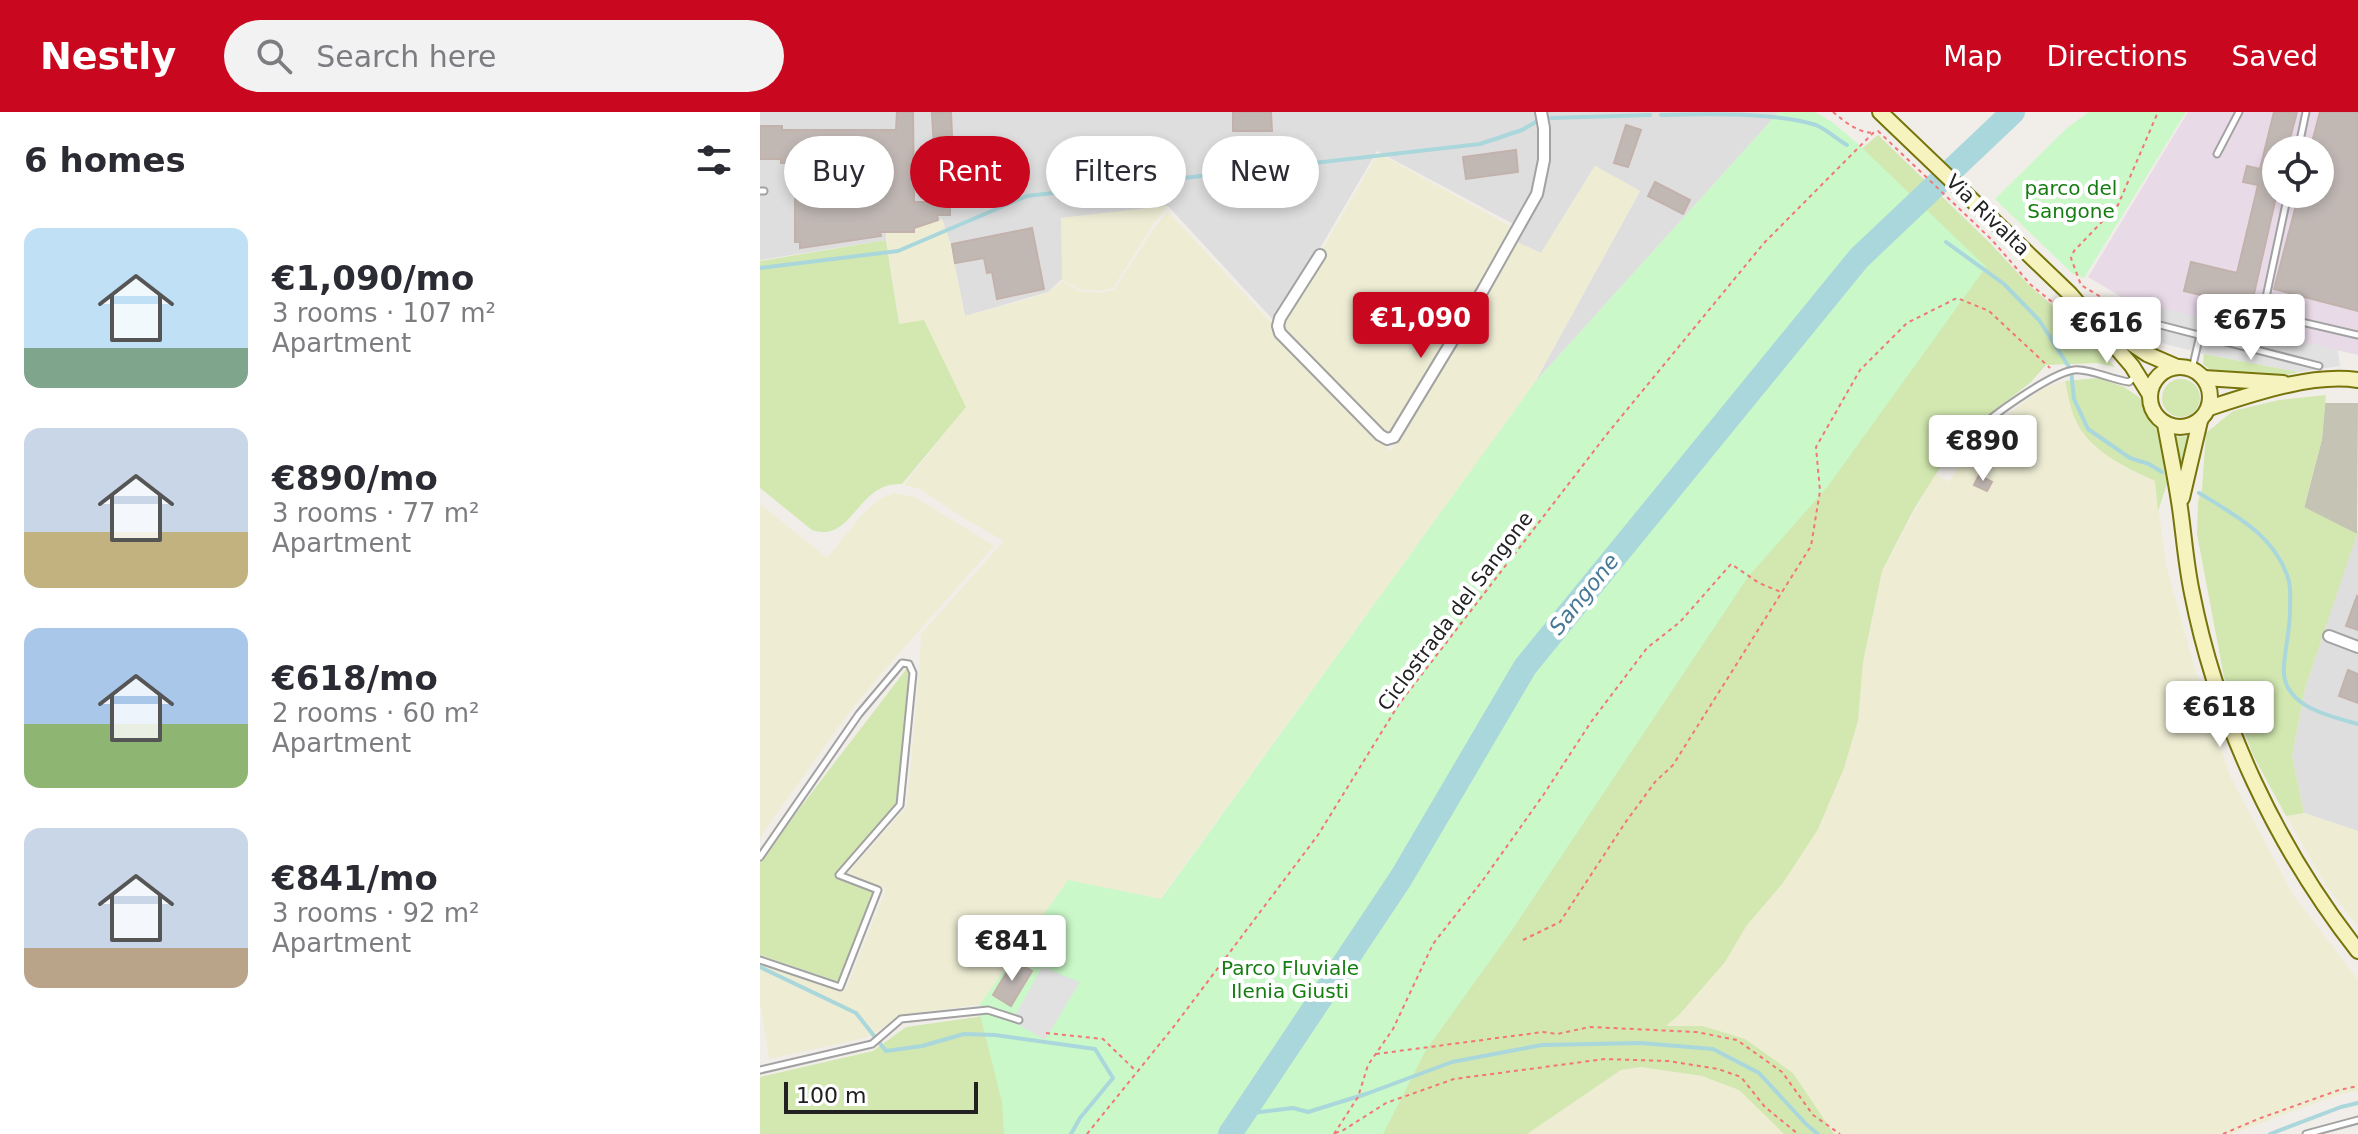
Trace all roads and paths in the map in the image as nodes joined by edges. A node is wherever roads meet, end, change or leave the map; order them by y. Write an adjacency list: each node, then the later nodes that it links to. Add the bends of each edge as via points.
1 (1541, 112): 11 (street, via 1544,160 1537,194 1399,432 1390,438 1380,435 1280,333 1280,318)
2 (1833, 112): 7 (path, via 1854,128)
3 (2158, 112): 19 (path, via 2118,205 2071,258 2081,285 2138,324 2153,344)
4 (2239, 112): 9 (lane)
5 (2306, 112): 8 (lane)
6 (1882, 116): 13 (main road, Via Rivalta)
7 (1873, 133): 14 (path, Ciclostrada del Sangone, via 1878,131 1992,240 2031,285); 42 (path, Ciclostrada del Sangone, via 1764,243 1597,447 1399,704 1318,835)
8 (2301, 136)
9 (2217, 154)
10 (2285, 208): 12 (lane)
11 (1320, 255)
12 (2263, 313): 17 (lane); 18 (lane)
13 (2092, 317): 19 (main road, Via Rivalta); 23 (main road, Via Rivalta)
14 (2073, 319)
15 (2156, 324): 16 (lane)
16 (2200, 335): 18 (lane); 21 (lane)
17 (2358, 335)
18 (2255, 349): 20 (lane)
19 (2147, 354): 21 (main road, Via Rivalta)
20 (2319, 366)
21 (2191, 372): 25 (main road, Via Rivalta); 26 (main road, via 2167,370); 27 (main road, via 2210,393)
22 (2056, 374): 23 (lane, via 2077,369 2129,382); 29 (lane, via 1974,433 1962,448); 31 (path, via 1989,311 1957,298 1907,323 1860,370 1816,447 1820,491 1811,546)
23 (2138, 374): 26 (main road, Via Rivalta)
24 (2358, 380): 25 (main road)
25 (2295, 384): 27 (main road)
26 (2150, 395): 28 (main road, Via Rivalta, via 2156,416)
27 (2204, 414): 28 (main road, via 2189,427); 30 (main road)
28 (2165, 424): 30 (main road, Via Rivalta)
29 (1983, 467)
30 (2180, 506): 36 (main road, Via Rivalta, via 2192,593 2233,733 2294,856)
31 (1782, 592): 35 (path, via 1673,765 1625,823 1560,922); 40 (path, via 1731,564 1680,622 1647,648 1433,944 1393,1029)
32 (2329, 636): 33 (street)
33 (2358, 647)
34 (760, 857): 37 (lane, via 859,714 902,663 909,664 913,673 900,805 839,875 878,890 840,987)
35 (1523, 940)
36 (2358, 951)
37 (760, 960)
38 (1019, 1020): 41 (lane, via 988,1010 901,1019 872,1044)
39 (1046, 1033): 42 (path, via 1103,1039)
40 (1375, 1054): 46 (path, via 1358,1097); 48 (path, via 1590,1027 1696,1032 1737,1040 1782,1072 1813,1115)
41 (760, 1070)
42 (1137, 1072): 45 (path, Ciclostrada del Sangone)
43 (2358, 1086): 49 (path)
44 (2358, 1120): 50 (lane)
45 (1087, 1134)
46 (1334, 1134): 47 (path, via 1386,1103 1454,1079 1605,1059 1668,1061 1741,1077 1765,1107)
47 (1798, 1134)
48 (1840, 1134)
49 (2223, 1134)
50 (2306, 1134)

